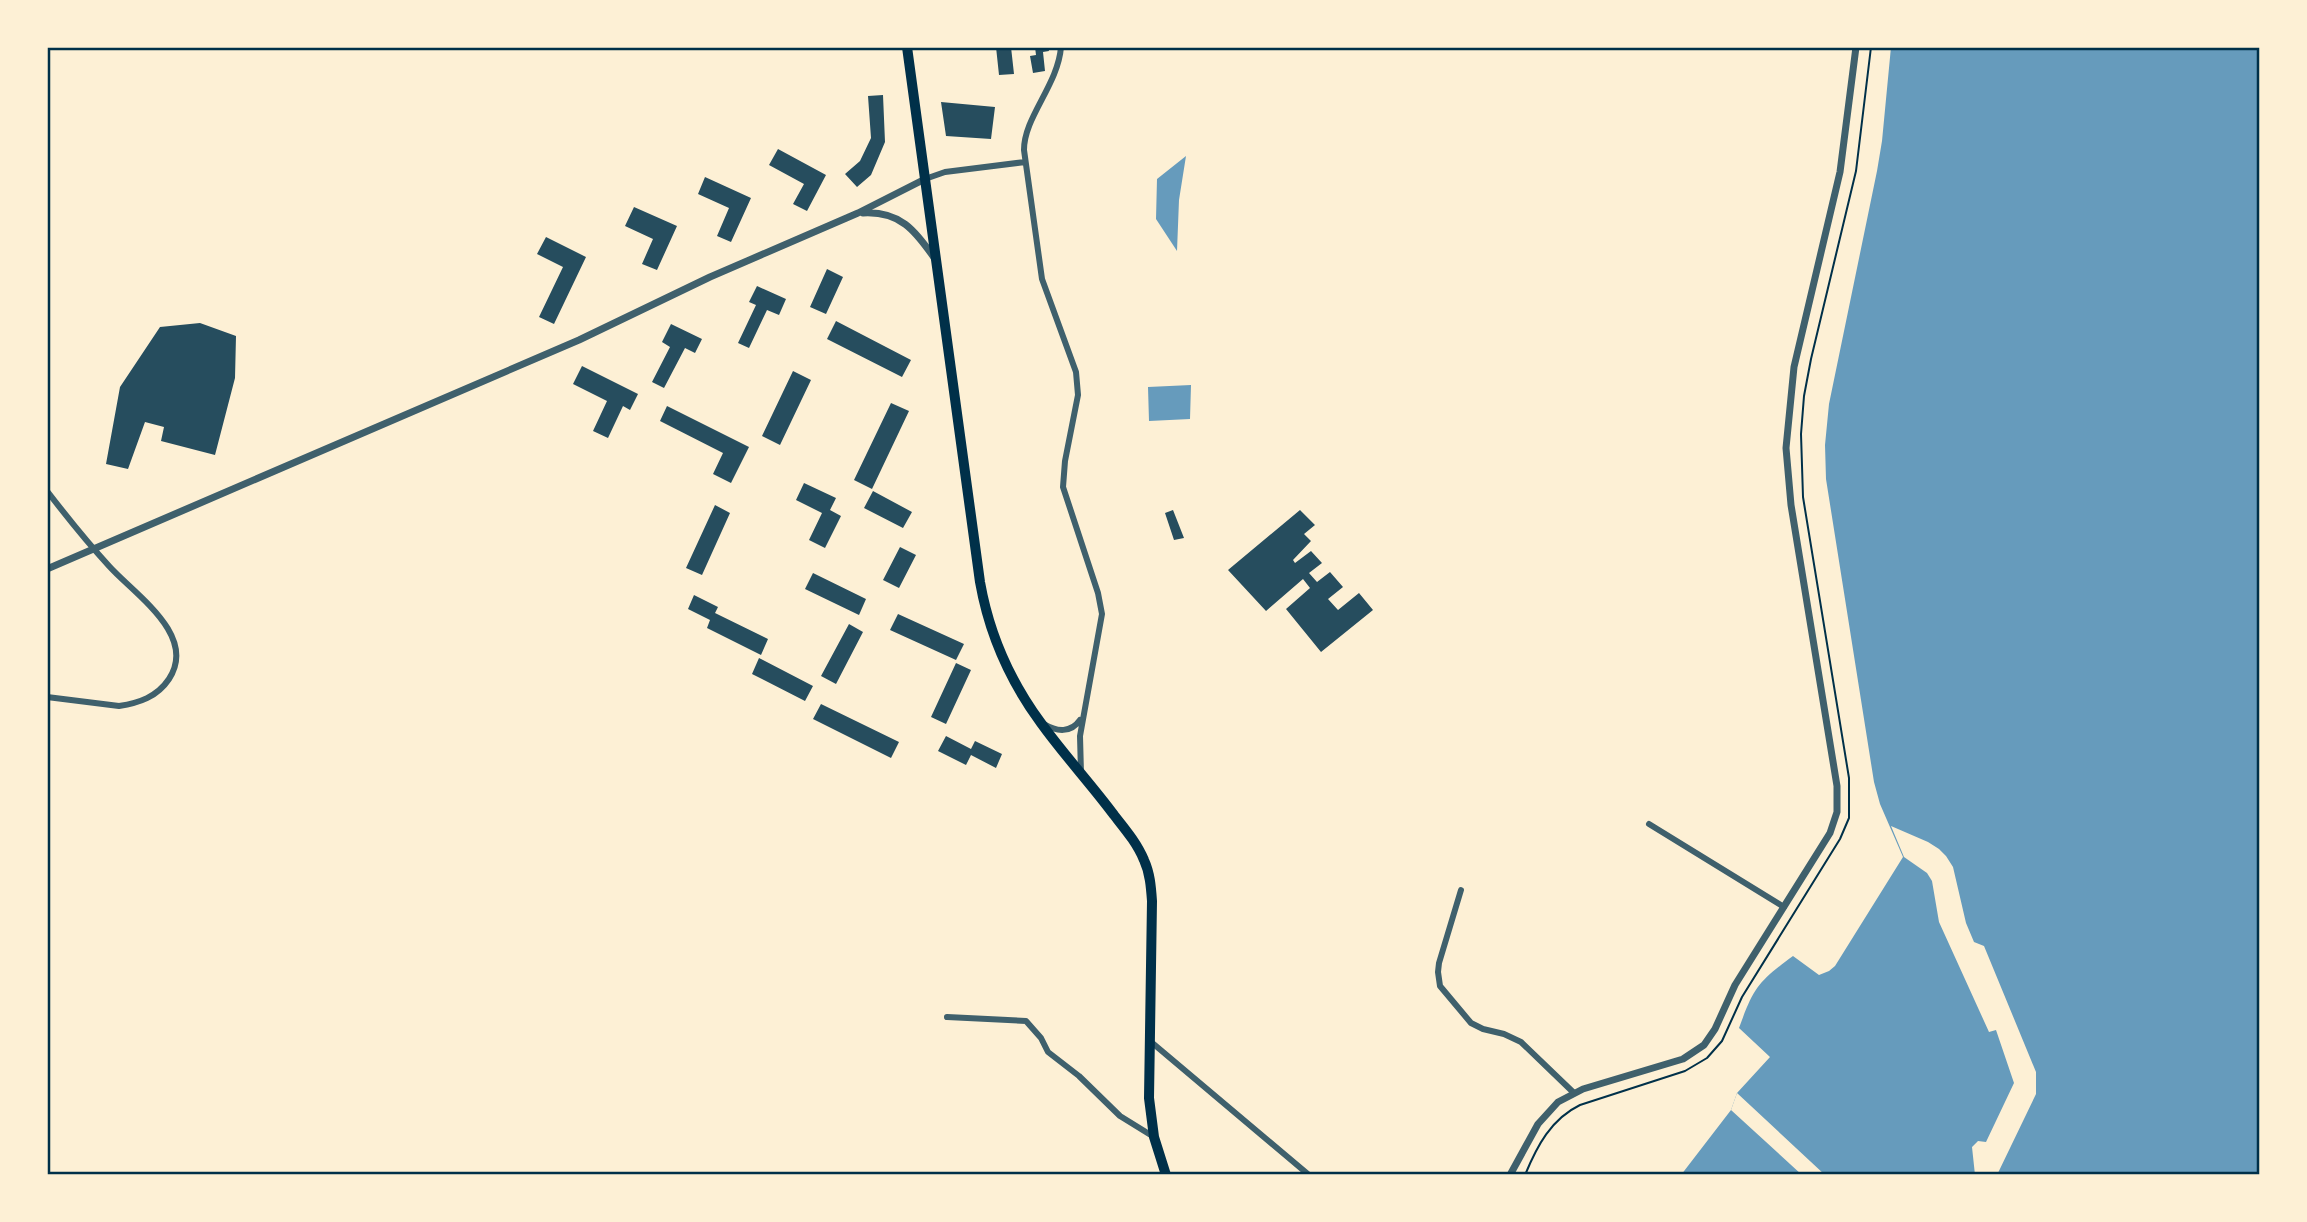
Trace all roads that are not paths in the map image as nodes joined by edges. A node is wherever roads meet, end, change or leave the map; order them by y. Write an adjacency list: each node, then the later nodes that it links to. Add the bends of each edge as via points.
1 (907, 47): 5 (main road)
2 (1061, 47): 4 (street, via 1057,71 1025,137)
3 (1856, 47): 18 (street, via 1840,172 1794,367 1786,448 1838,806 1830,833)
4 (1026, 162): 5 (street, via 945,172); 13 (street, via 1042,279 1078,387 1063,487 1101,605)
5 (925, 179): 6 (street); 7 (main road)
6 (858, 213): 7 (street, via 884,213 903,222); 9 (street, via 579,340)
7 (935, 258): 14 (main road, via 983,596 1004,660)
8 (47, 491): 9 (street)
9 (94, 550): 10 (street); 12 (street, via 168,628 176,644 172,676 162,689 142,701 119,706)
10 (47, 569)
11 (47, 689): 12 (street)
12 (48, 697)
13 (1083, 715): 14 (street, via 1067,730 1052,729); 15 (street)
14 (1040, 721): 15 (main road)
15 (1081, 773): 20 (main road, via 1128,834 1149,873)
16 (1649, 824): 18 (street)
17 (1461, 891): 21 (street, via 1439,963 1440,986 1471,1023 1529,1048)
18 (1784, 907): 21 (street, via 1704,1045 1683,1059)
19 (947, 1017): 22 (street, via 1026,1021 1048,1052 1120,1116)
20 (1150, 1041): 22 (main road); 24 (street)
21 (1574, 1093): 25 (street, via 1543,1116)
22 (1154, 1137): 23 (main road)
23 (1166, 1175)
24 (1309, 1175)
25 (1510, 1175)

